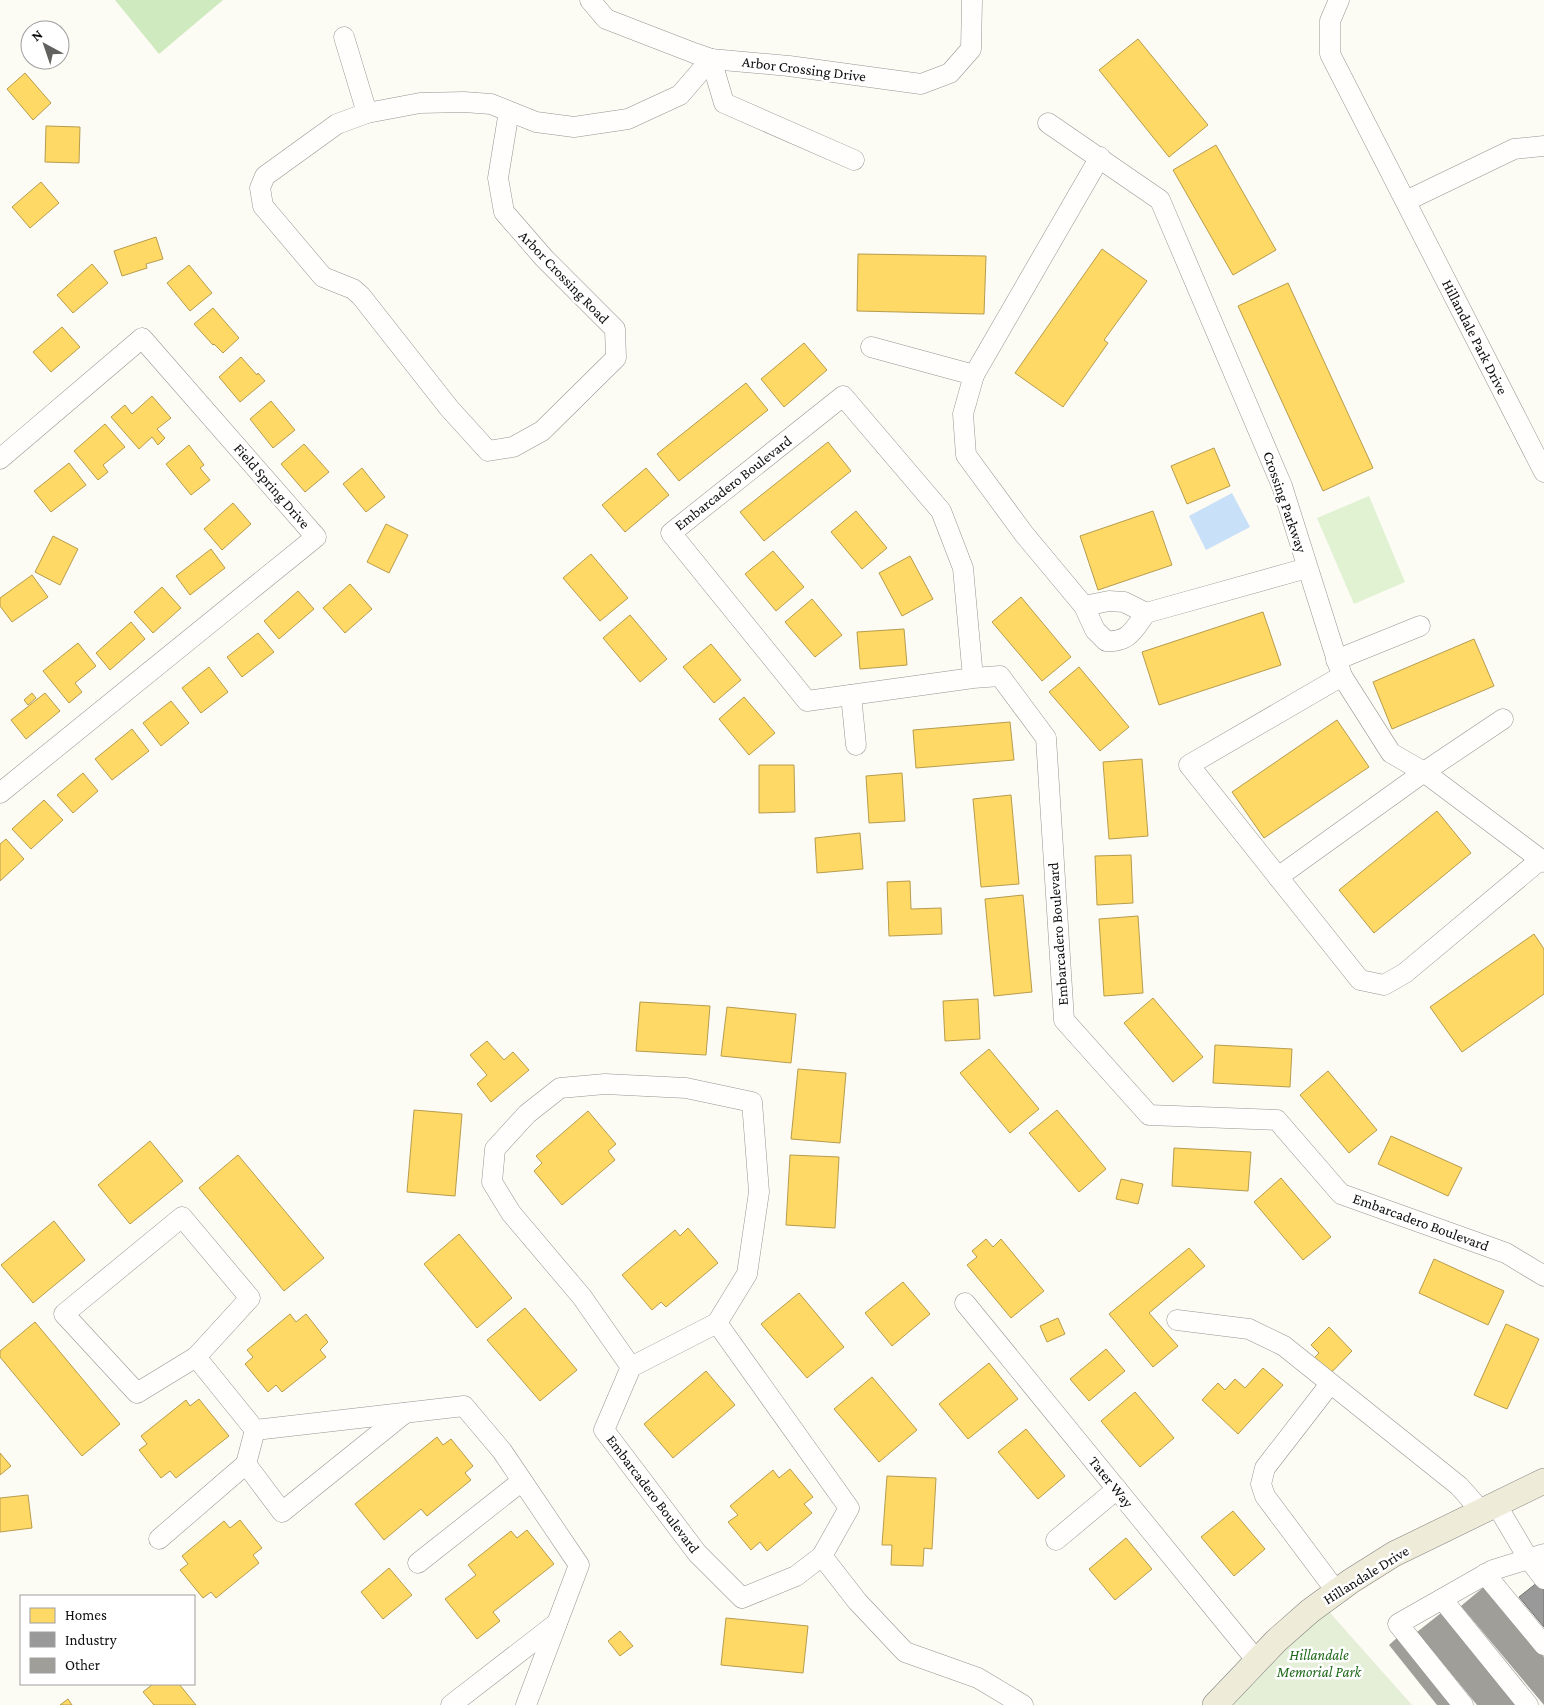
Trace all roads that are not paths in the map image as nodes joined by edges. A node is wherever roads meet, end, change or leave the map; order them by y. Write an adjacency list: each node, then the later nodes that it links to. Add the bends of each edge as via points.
1 (590, 0): 5 (street, Arbor Crossing Drive, via 606,19)
2 (972, 0): 5 (street, Arbor Crossing Drive, via 971,49 950,73 921,84)
3 (1339, 0): 12 (street, Hillandale Park Drive, via 1330,21 1330,54)
4 (344, 37): 7 (street)
5 (711, 59): 6 (street, via 680,95 628,119 574,127 536,122); 11 (street, via 724,103)
6 (509, 111): 7 (street, Arbor Crossing Road, via 491,104 464,102 420,103); 7 (street, Arbor Crossing Road, via 498,178 504,212 544,258 615,329 616,358 542,431 513,447 488,451 449,408 361,296 353,289 323,277 262,206 260,188 265,176 337,124)
7 (368, 113)
8 (1048, 123): 10 (street, Crossing Parkway)
9 (1544, 146): 12 (street, via 1514,149)
10 (1100, 157): 14 (street); 17 (street, Crossing Parkway, via 1160,200 1282,486)
11 (854, 160)
12 (1406, 201): 16 (street, Hillandale Park Drive)
13 (871, 347): 14 (street)
14 (974, 375): 18 (street, via 963,414 966,455 1024,534)
15 (0, 459): 27 (street, Field Spring Drive, via 142,338 316,537)
16 (1544, 472)
17 (1307, 568): 19 (street); 21 (street, Crossing Parkway)
18 (1084, 606): 19 (street, via 1124,602); 19 (street, via 1095,630 1106,641 1116,642 1128,636)
19 (1146, 613)
20 (1420, 626): 21 (street)
21 (1339, 668): 26 (street, Crossing Parkway, via 1391,754); 29 (street, via 1188,765)
22 (973, 678): 23 (street, Embarcadero Boulevard); 23 (street, Embarcadero Boulevard, via 963,568 941,511 844,396 671,533 807,701); 30 (street, Embarcadero Boulevard, via 1000,676 1046,738 1064,1020 1149,1115 1277,1120 1341,1194 1506,1253)
23 (851, 695): 25 (street)
24 (1502, 720): 26 (street)
25 (856, 745)
26 (1424, 772): 28 (street, Crossing Parkway); 29 (street)
27 (0, 793)
28 (1542, 861): 29 (street, via 1405,973 1384,985 1360,980)
29 (1278, 877)
30 (1544, 1276)
31 (965, 1303): 42 (street, Tater Way)
32 (1177, 1320): 36 (street, via 1249,1329 1284,1346)
33 (717, 1323): 35 (street); 35 (street, via 747,1274 759,1192 752,1102 686,1088 606,1084 560,1088 527,1114 495,1149 492,1182 511,1213 582,1297); 46 (street, Embarcadero Boulevard, via 849,1508)
34 (196, 1357): 34 (street, via 250,1298 182,1217 64,1314 137,1394); 38 (street)
35 (631, 1367): 46 (street, Embarcadero Boulevard, via 604,1430 697,1553 735,1592 742,1598 796,1576)
36 (1330, 1384): 43 (street); 51 (street, via 1265,1468 1261,1484 1265,1496)
37 (405, 1413): 38 (street); 39 (street, via 282,1512); 40 (street, via 464,1406 502,1451)
38 (255, 1430): 39 (street)
39 (246, 1464): 44 (street)
40 (522, 1481): 48 (street); 53 (street, via 579,1565)
41 (1544, 1481): 43 (main road, Hillandale Drive)
42 (1117, 1490): 45 (street); 55 (street, Tater Way)
43 (1489, 1508): 47 (street); 51 (main road, Hillandale Drive, via 1394,1554)
44 (159, 1539)
45 (1056, 1540)
46 (822, 1556): 58 (street, via 857,1601 905,1652 978,1678)
47 (1536, 1556): 49 (street); 50 (street)
48 (418, 1563)
49 (1485, 1574): 52 (street); 54 (street)
50 (1544, 1579)
51 (1336, 1591): 55 (main road, Hillandale Drive)
52 (1442, 1598): 60 (street, via 1398,1624); 61 (street)
53 (557, 1623): 56 (street); 57 (street)
54 (1544, 1646)
55 (1257, 1661): 59 (main road, Hillandale Drive)
56 (451, 1705)
57 (526, 1705)
58 (1023, 1705)
59 (1215, 1705)
60 (1463, 1705)
61 (1528, 1705)

